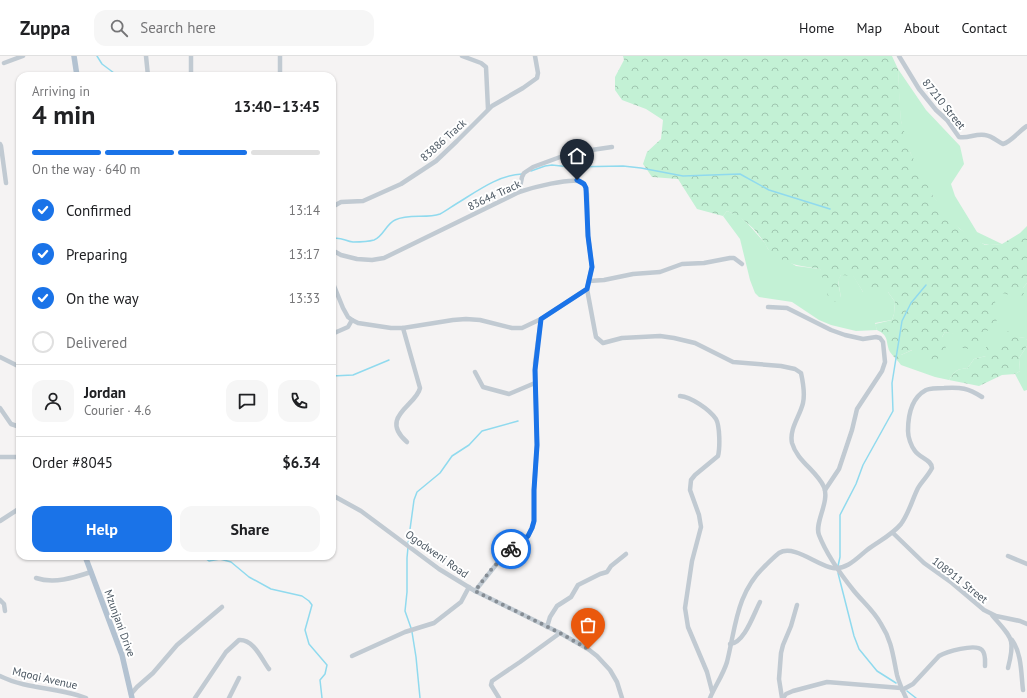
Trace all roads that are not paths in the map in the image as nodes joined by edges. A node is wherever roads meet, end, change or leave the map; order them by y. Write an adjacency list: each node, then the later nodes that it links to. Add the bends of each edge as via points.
1 (23, 56): 9 (street)
2 (74, 56): 10 (main road)
3 (146, 56): 11 (street)
4 (191, 56): 12 (street)
5 (280, 56): 13 (street)
6 (462, 56): 14 (street, via 486,67)
7 (535, 56): 14 (street, 83886 Track, via 537,78)
8 (898, 56): 15 (street, 87210 Street, via 922,93 959,137 983,134 1003,144)
9 (4, 63)
10 (76, 72)
11 (148, 72)
12 (191, 72)
13 (280, 72)
14 (488, 109): 20 (street, 83886 Track, via 441,156 401,184 363,201 341,202)
15 (1027, 126)
16 (0, 144): 18 (street)
17 (612, 147): 19 (street, via 571,153 532,167 522,176)
18 (6, 183)
19 (519, 192): 21 (street, 83644 Track, via 384,258 357,259); 23 (street, 83644 Track, via 570,180 584,184 587,194 592,267)
20 (336, 205)
21 (336, 252)
22 (742, 264): 23 (street, via 730,258 682,264 660,272)
23 (589, 281): 24 (street, 83644 Track)
24 (587, 289): 27 (street); 42 (street, via 596,336 603,343 622,338 666,337 695,343 733,362 781,366 801,373 804,401 792,433 792,443)
25 (336, 290): 28 (street, via 343,308)
26 (768, 307): 42 (street, via 787,308 831,330 863,339 876,337 882,342 885,362 882,371 857,409 838,469)
27 (541, 319): 29 (street, via 519,329 466,319); 34 (street)
28 (352, 320): 29 (street, via 366,325); 30 (street, via 348,327)
29 (403, 328): 39 (street, via 420,388 419,393 402,410 397,422 402,438)
30 (336, 332)
31 (0, 357): 32 (street)
32 (16, 365)
33 (474, 372): 34 (street, via 483,387 505,394 512,394)
34 (535, 383): 55 (street, via 537,445 532,528 528,536 499,561)
35 (680, 396): 75 (street, via 691,398 713,415 719,434 718,456 695,475 690,485 701,527 692,561 685,608 688,627)
36 (982, 397): 46 (street, via 966,388 953,387 927,390 914,401 910,413 909,437 915,451 930,462 932,468 919,487 906,516)
37 (0, 408): 38 (street, via 11,424)
38 (16, 426)
39 (407, 442)
40 (0, 457): 41 (street)
41 (16, 457)
42 (825, 490): 51 (street, via 818,532)
43 (336, 496): 54 (street, Ogodweni Road, via 362,511 427,561)
44 (16, 510): 45 (street)
45 (0, 520)
46 (893, 532): 51 (street, via 856,560); 61 (street, 108911 Street, via 924,563)
47 (626, 554): 63 (street, via 607,572 578,584 571,597 557,606)
48 (1008, 556): 50 (street)
49 (86, 560): 52 (main road, Mzunjani Drive)
50 (1027, 564)
51 (837, 568): 66 (street, via 799,553 780,553 752,580 744,594); 73 (street, via 881,623 888,637)
52 (91, 572): 53 (street, via 50,581); 76 (main road, Mzunjani Drive, via 122,655)
53 (36, 578)
54 (469, 587): 55 (street, Ogodweni Road); 67 (street, via 460,602 434,623 405,632)
55 (475, 591): 63 (street, Ogodweni Road)
56 (0, 600): 60 (street)
57 (760, 602): 66 (street, via 744,634 736,643)
58 (797, 605): 83 (street, via 783,645 780,679)
59 (222, 607): 76 (street, via 177,645 154,673 137,687)
60 (5, 611)
61 (992, 615): 62 (street, 108911 Street); 65 (street)
62 (1027, 624)
63 (547, 627): 64 (street, Ogodweni Road)
64 (560, 633): 80 (street, via 492,681 491,685); 81 (street, Ogodweni Road, via 588,649 604,663 617,682)
65 (1011, 639): 69 (street, via 1012,652); 74 (street, via 1019,656)
66 (730, 644): 75 (street, via 725,668)
67 (352, 656)
68 (985, 666): 73 (street, via 984,654 978,648 943,654 913,684)
69 (1008, 668)
70 (269, 669): 78 (street, via 247,641 239,640 226,652)
71 (0, 676): 77 (street, Mqoqi Avenue, via 24,685)
72 (239, 678): 79 (street)
73 (902, 689): 83 (street, via 827,682 793,691); 84 (street)
74 (1023, 690)
75 (712, 691): 82 (street)
76 (132, 696)
77 (85, 698)
78 (195, 698)
79 (229, 698)
80 (499, 698)
81 (622, 698)
82 (710, 698)
83 (783, 698)
84 (906, 698)

